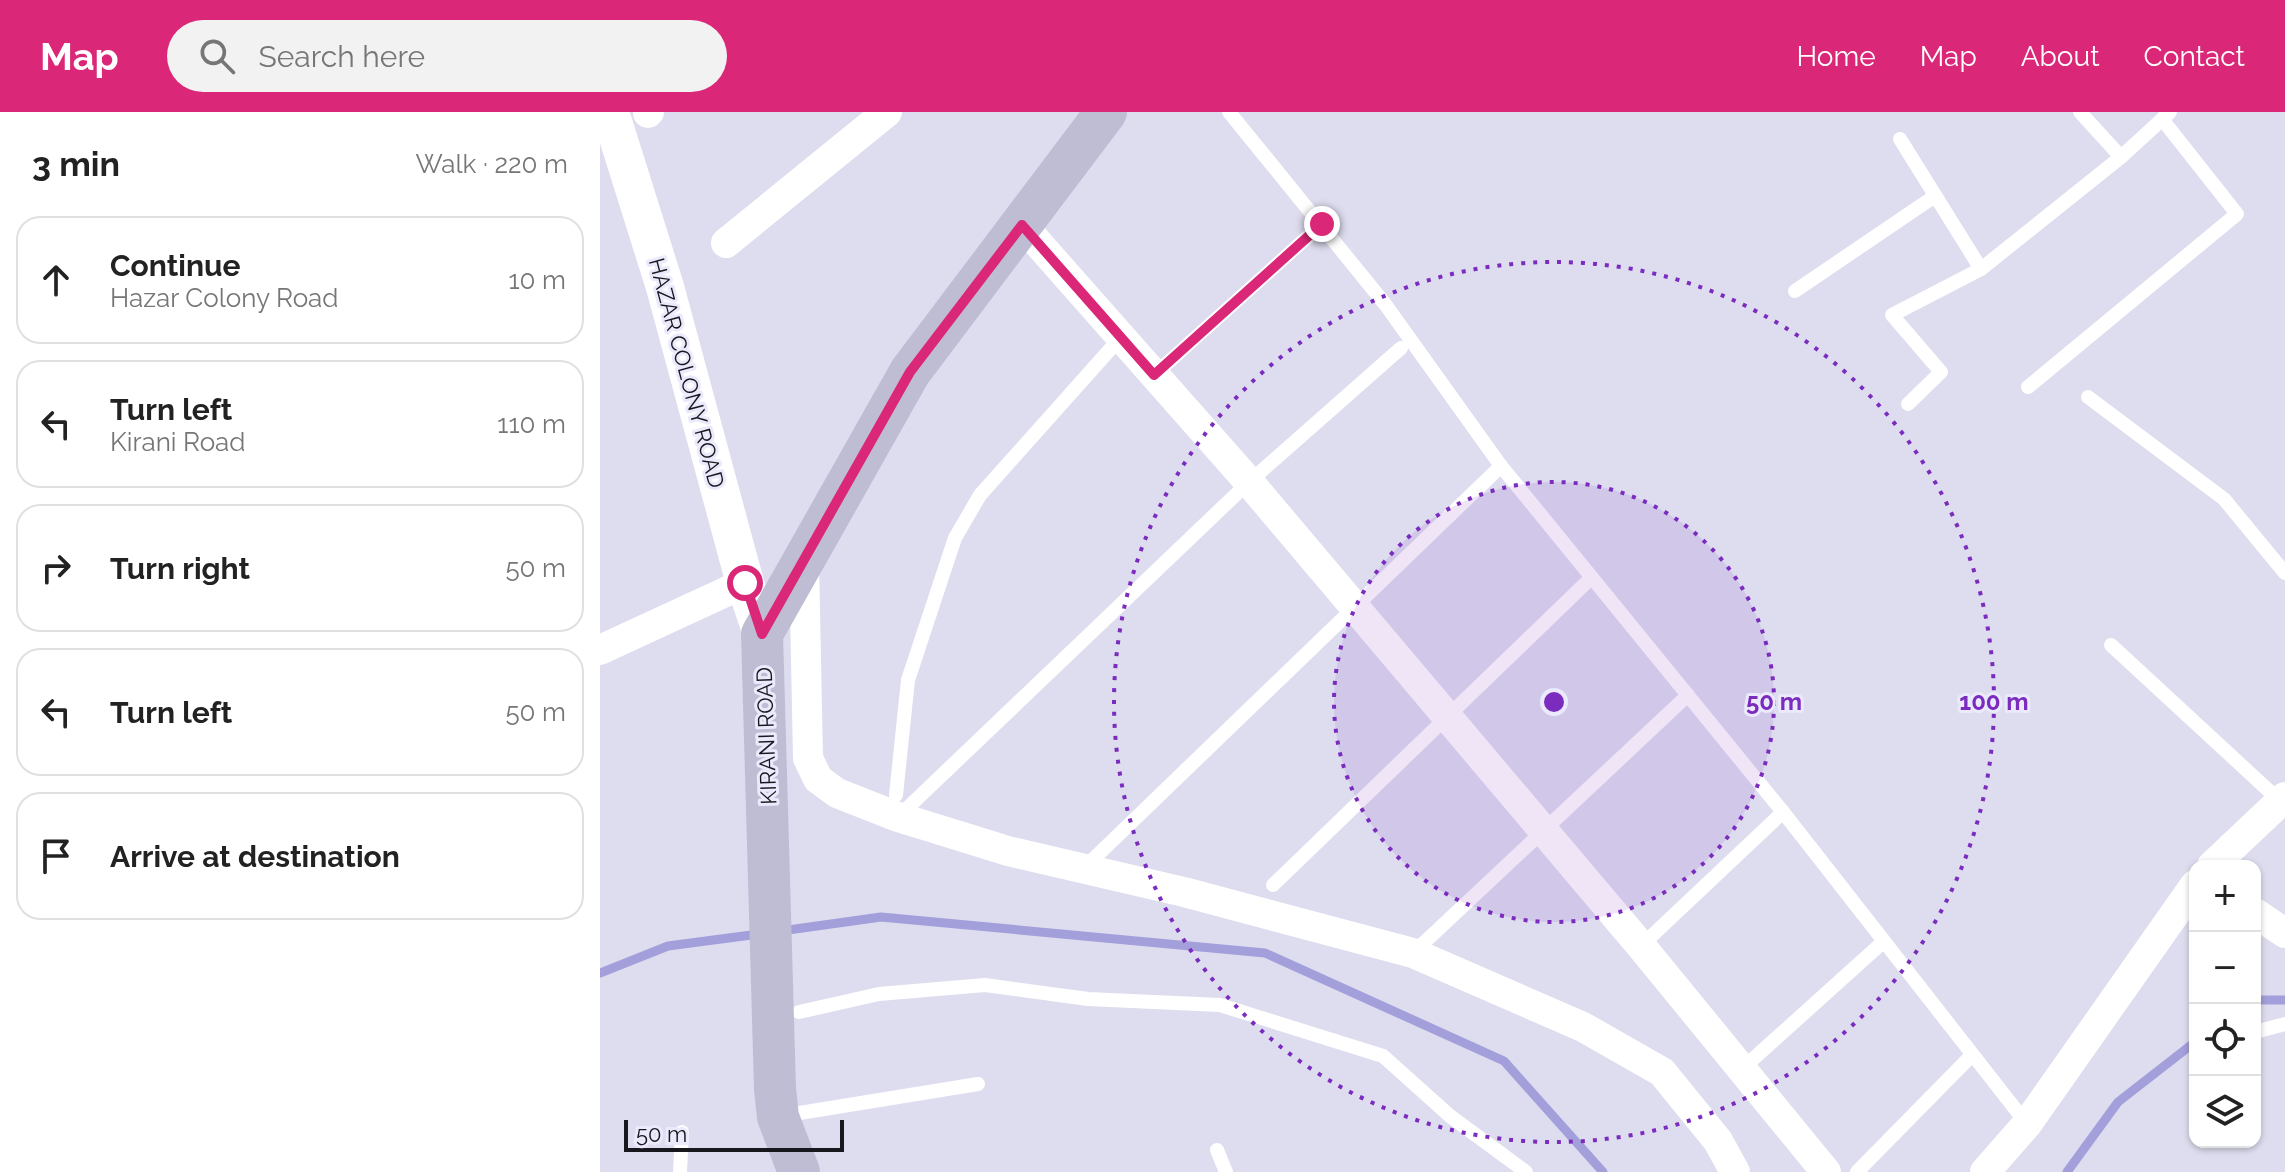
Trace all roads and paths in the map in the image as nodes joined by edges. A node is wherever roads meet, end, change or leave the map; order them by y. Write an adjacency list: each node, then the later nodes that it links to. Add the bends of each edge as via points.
1 (610, 112): 26 (street, HAZAR COLONY ROAD, via 665,287)
2 (887, 112): 12 (street)
3 (1106, 112): 11 (main road)
4 (2080, 112): 8 (lane)
5 (1235, 114): 10 (lane)
6 (2166, 116): 8 (lane); 18 (lane, via 2237,214)
7 (1900, 139): 9 (lane)
8 (2121, 157): 13 (lane)
9 (1935, 196): 13 (lane); 14 (lane)
10 (1322, 224): 17 (lane); 21 (lane)
11 (1022, 225): 15 (street); 23 (main road, via 910,372)
12 (726, 243)
13 (1981, 269): 20 (lane, via 1892,315 1941,372)
14 (1795, 291)
15 (1122, 336): 17 (street); 34 (lane, via 980,495 955,538 908,680)
16 (1401, 348): 22 (lane)
17 (1154, 375): 22 (street)
18 (2028, 387)
19 (2088, 397): 24 (lane, via 2224,499)
20 (1908, 404)
21 (1501, 466): 25 (lane); 27 (lane)
22 (1249, 482): 27 (street); 34 (lane)
23 (804, 556): 28 (main road); 34 (street, via 808,758 818,779 837,793)
24 (2285, 573)
25 (1591, 578): 31 (lane); 32 (lane)
26 (745, 583): 28 (street, HAZAR COLONY ROAD); 30 (street)
27 (1353, 605): 32 (street); 38 (lane)
28 (762, 634): 52 (main road, KIRANI ROAD)
29 (2111, 645): 33 (lane)
30 (600, 650)
31 (1688, 695): 35 (lane); 36 (lane)
32 (1446, 719): 36 (street); 39 (lane)
33 (2283, 799): 37 (street)
34 (897, 806): 38 (street, via 1008,851)
35 (1783, 812): 43 (lane); 44 (lane)
36 (1543, 829): 44 (street); 45 (lane)
37 (2218, 860)
38 (1083, 869): 45 (street)
39 (1273, 885)
40 (2189, 894): 53 (street)
41 (2261, 917): 42 (street)
42 (2285, 933)
43 (1883, 942): 49 (lane); 50 (lane)
44 (1641, 946): 50 (street)
45 (1413, 953): 60 (street, via 1583,1027 1662,1072 1718,1141)
46 (799, 1012): 59 (lane, via 879,994 985,985 1088,999 1220,1005 1383,1056 1450,1116)
47 (2285, 1024): 48 (lane)
48 (2261, 1030)
49 (1971, 1056): 53 (lane); 62 (lane)
50 (1742, 1069): 61 (street)
51 (978, 1084): 52 (lane)
52 (777, 1103): 57 (main road, KIRANI ROAD)
53 (2027, 1124): 63 (street)
54 (682, 1132): 56 (lane)
55 (1217, 1150): 58 (lane)
56 (680, 1172)
57 (799, 1172)
58 (1226, 1172)
59 (1526, 1172)
60 (1735, 1172)
61 (1826, 1172)
62 (1857, 1172)
63 (1985, 1172)

